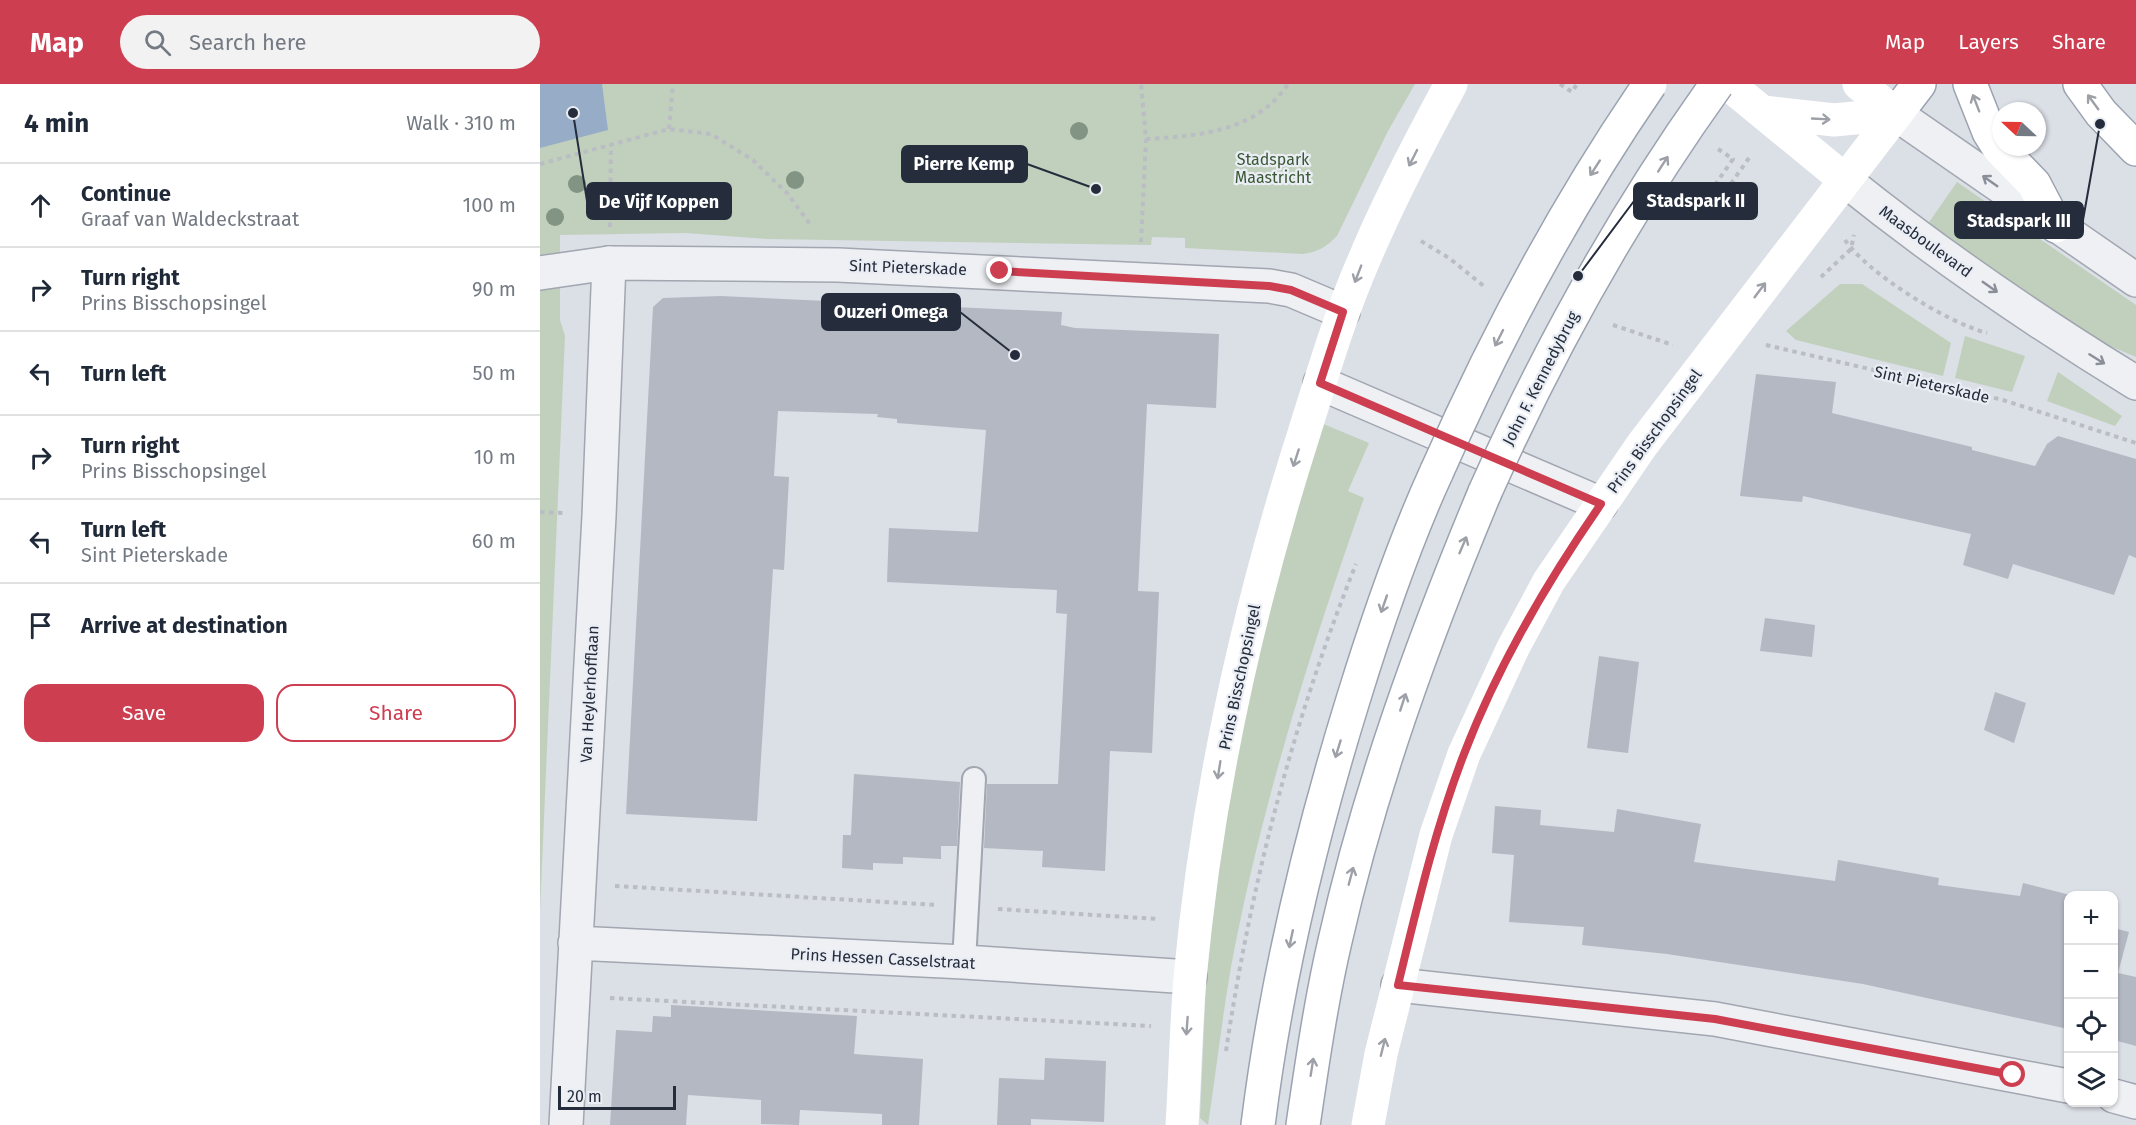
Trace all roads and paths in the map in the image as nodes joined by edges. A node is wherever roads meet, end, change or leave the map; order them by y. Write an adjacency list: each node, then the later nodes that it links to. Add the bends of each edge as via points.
1 (673, 84): 16 (path)
2 (1141, 84): 17 (path)
3 (1288, 84): 17 (path, via 1269,105 1239,124 1194,136)
4 (1451, 84): 36 (main road, Prins Bisschopsingel, one-way to 36, via 1382,220)
5 (1560, 84): 6 (path, via 1572,92)
6 (1577, 84)
7 (1650, 84): 59 (main road, one-way to 59, bridge, via 1590,175 1523,291 1437,471 1392,580 1334,761 1282,982)
8 (1717, 84): 60 (main road, John F. Kennedybrug, one-way to 8, bridge, via 1334,943 1366,818 1413,671 1520,414 1587,286)
9 (1728, 84): 14 (main road, Maasboulevard)
10 (1859, 84): 15 (main road)
11 (1919, 84): 15 (main road, Prins Bisschopsingel)
12 (1970, 84): 24 (main road, one-way to 12, via 2034,184 1989,132)
13 (2080, 84): 19 (main road, one-way to 13, via 2101,113)
14 (1763, 112): 15 (main road, one-way to 15, via 1834,120); 23 (main road, Maasboulevard)
15 (1896, 114): 23 (main road, Prins Bisschopsingel); 24 (street, one-way to 15)
16 (669, 129): 18 (path); 31 (path, via 711,134 753,160 788,194)
17 (1146, 139): 28 (path)
18 (611, 144): 22 (path); 30 (path)
19 (2136, 149)
20 (1722, 152): 21 (path, via 1733,159 1715,185 1725,192)
21 (1749, 158)
22 (540, 164)
23 (1845, 180): 39 (main road, Prins Bisschopsingel, one-way to 23); 41 (street, Maasboulevard, one-way to 41, via 2012,303)
24 (2056, 226): 34 (street)
25 (1854, 230): 29 (path)
26 (1420, 241): 35 (path)
27 (1846, 241): 29 (path)
28 (1141, 245)
29 (1851, 249): 32 (path); 38 (path, via 1939,314)
30 (609, 263): 31 (street, Sint Pieterskade); 33 (street, Sint Pieterskade); 45 (street, Van Heylerhofflaan)
31 (838, 265): 36 (street, Sint Pieterskade, via 1269,286 1291,290)
32 (1832, 267)
33 (540, 273)
34 (2136, 280)
35 (1488, 289)
36 (1343, 312): 40 (main road, Prins Bisschopsingel)
37 (1613, 325): 39 (path, Sint Pieterskade, via 1682,348 1700,330)
38 (1962, 326)
39 (1725, 337): 42 (path, Sint Pieterskade, via 2003,400); 43 (main road, Prins Bisschopsingel)
40 (1320, 383): 43 (street); 47 (main road, Prins Bisschopsingel, one-way to 47, via 1272,535 1244,649 1220,764)
41 (2136, 383)
42 (2136, 443)
43 (1601, 504): 51 (main road, Prins Bisschopsingel, via 1549,582 1482,713 1436,835)
44 (974, 779): 46 (lane)
45 (578, 884): 46 (path); 48 (street, Van Heylerhofflaan)
46 (967, 907): 47 (path); 49 (lane)
47 (1197, 922): 50 (main road, Prins Bisschopsingel)
48 (575, 943): 49 (street, Prins Hessen Casselstraat); 52 (street, Van Heylerhofflaan)
49 (964, 962): 50 (street, Prins Hessen Casselstraat)
50 (1191, 977): 53 (main road, Prins Bisschopsingel, one-way to 53)
51 (1398, 985): 54 (street, via 1715,1019); 61 (main road, Prins Bisschopsingel, one-way to 51)
52 (573, 996): 53 (path); 57 (street, Van Heylerhofflaan)
53 (1187, 1028): 58 (main road, Prins Bisschopsingel)
54 (2064, 1085)
55 (2118, 1097): 56 (street)
56 (2136, 1102)
57 (566, 1125)
58 (1182, 1125)
59 (1258, 1125)
60 (1303, 1125)
61 (1368, 1125)

